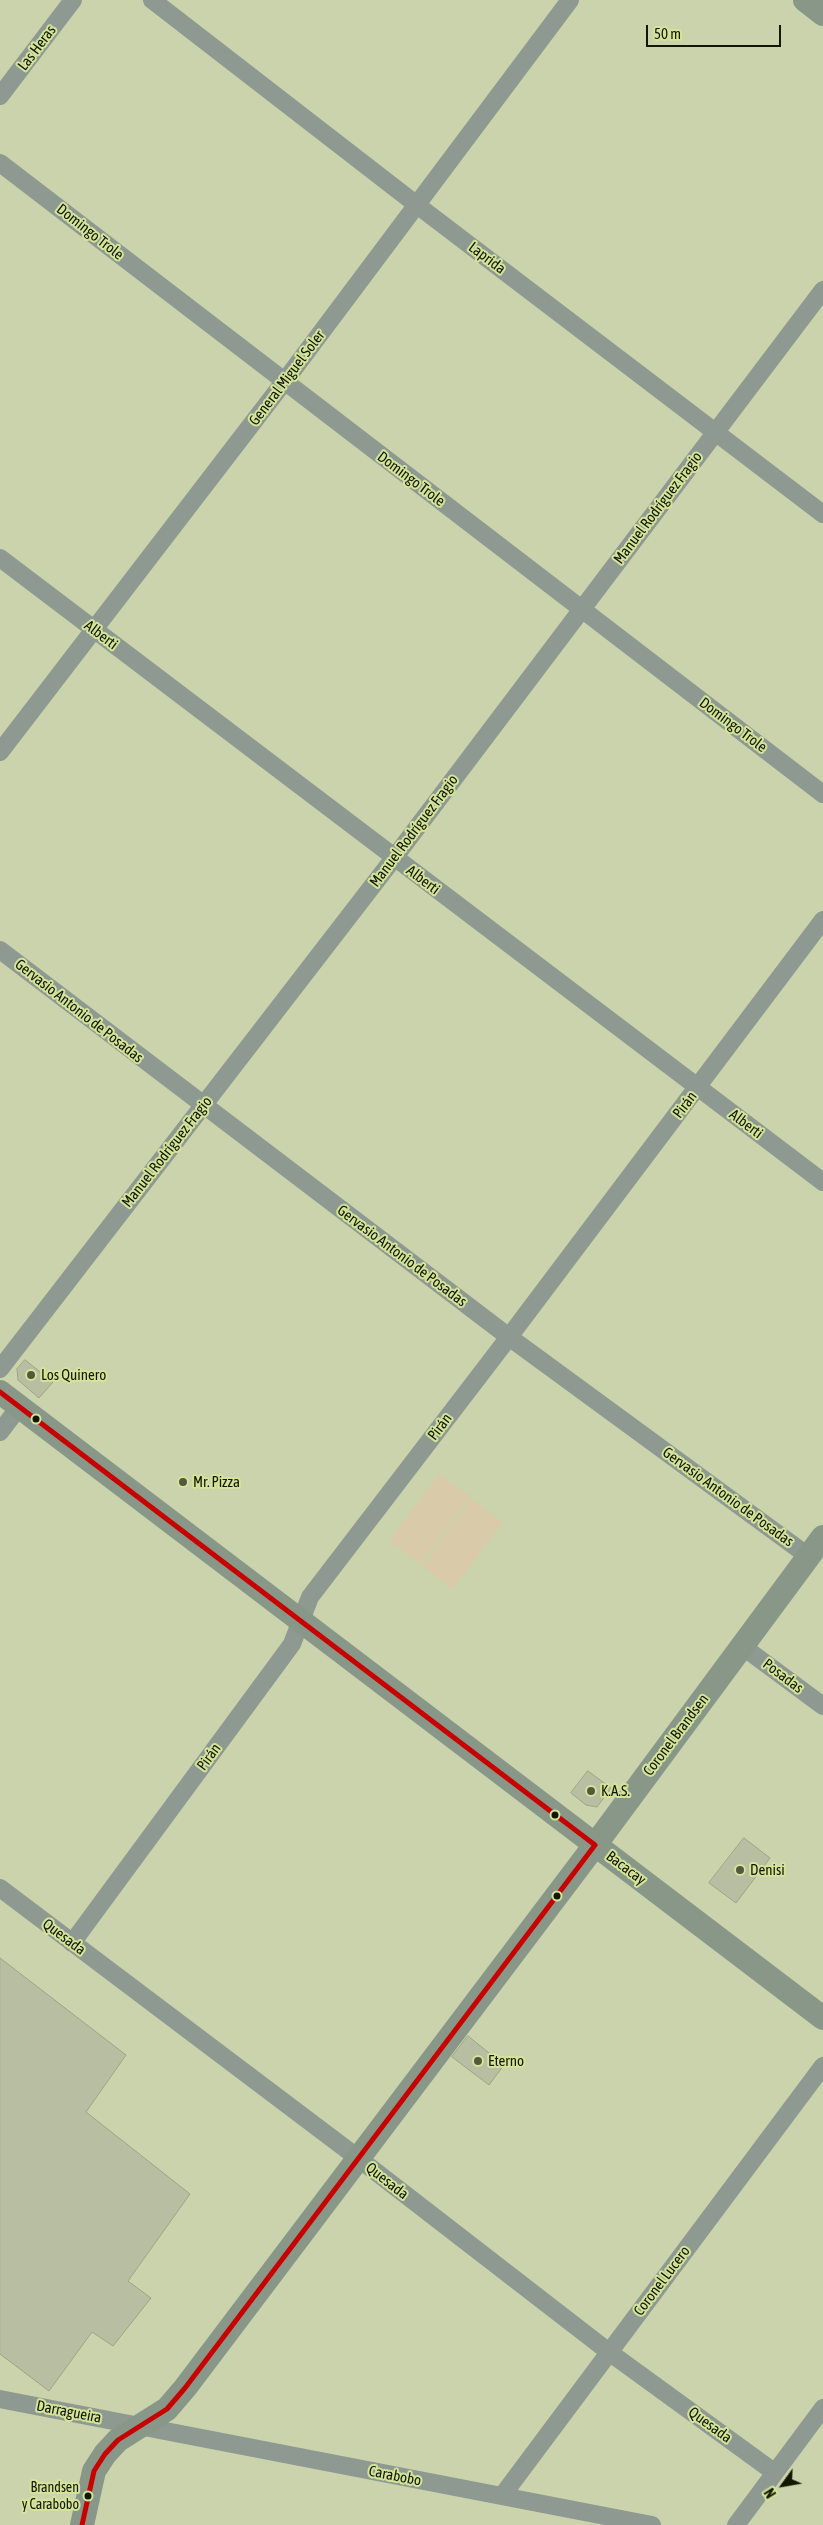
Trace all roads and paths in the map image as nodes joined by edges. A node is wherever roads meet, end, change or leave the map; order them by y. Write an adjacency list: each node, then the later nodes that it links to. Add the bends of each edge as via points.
1 (73, 0): 6 (street, Las Heras)
2 (152, 0): 8 (street, Laprida)
3 (570, 0): 8 (street, General Miguel Soler)
4 (805, 0): 5 (street)
5 (823, 14)
6 (0, 96)
7 (0, 163): 10 (street, Domingo Trole)
8 (417, 206): 10 (street, General Miguel Soler); 11 (street, Laprida)
9 (823, 290): 11 (street, Manuel Rodríguez Fragio)
10 (284, 382): 14 (street, Domingo Trole); 15 (street, General Miguel Soler)
11 (716, 431): 12 (street, Laprida); 14 (street, Manuel Rodríguez Fragio)
12 (823, 514)
13 (0, 558): 15 (street, Alberti)
14 (581, 610): 17 (street, Domingo Trole); 18 (street, Manuel Rodríguez Fragio)
15 (94, 629): 16 (street, General Miguel Soler); 18 (street, Alberti)
16 (0, 752)
17 (823, 794)
18 (394, 858): 21 (street, Alberti); 22 (street, Manuel Rodríguez Fragio)
19 (823, 920): 21 (street, Pirán)
20 (0, 950): 22 (street, Gervasio Antonio de Posadas)
21 (698, 1088): 23 (street, Alberti); 24 (street, Pirán)
22 (202, 1106): 24 (street, Gervasio Antonio de Posadas); 25 (street, Manuel Rodríguez Fragio)
23 (823, 1182)
24 (509, 1337): 30 (street, Gervasio Antonio de Posadas); 31 (street, Pirán, via 310,1597)
25 (0, 1369)
26 (0, 1392): 27 (street, Bacacay)
27 (19, 1406): 28 (street); 31 (street, Bacacay)
28 (0, 1432)
29 (823, 1536): 30 (street, Coronel Brandsen)
30 (808, 1556): 32 (street, Coronel Brandsen)
31 (301, 1621): 34 (street, Bacacay); 36 (street, Pirán, via 292,1644)
32 (742, 1646): 33 (street, Posadas); 34 (street, Coronel Brandsen)
33 (823, 1706)
34 (595, 1844): 37 (street, Bacacay); 39 (street, Coronel Brandsen)
35 (0, 1888): 36 (street, Quesada)
36 (72, 1943): 39 (street, Quesada)
37 (823, 2018)
38 (823, 2066): 40 (street, Coronel Lucero)
39 (358, 2158): 40 (street, Quesada); 43 (street, Coronel Brandsen, via 177,2397 159,2415)
40 (609, 2352): 44 (street, Quesada); 45 (street, Coronel Lucero)
41 (0, 2399): 43 (street, Darragueira)
42 (823, 2408): 44 (street)
43 (138, 2426): 45 (street, Carabobo); 46 (street, Coronel Brandsen, via 118,2440 94,2471)
44 (774, 2472): 48 (street)
45 (502, 2496): 47 (street, Carabobo)
46 (82, 2525)
47 (652, 2525)
48 (736, 2525)

